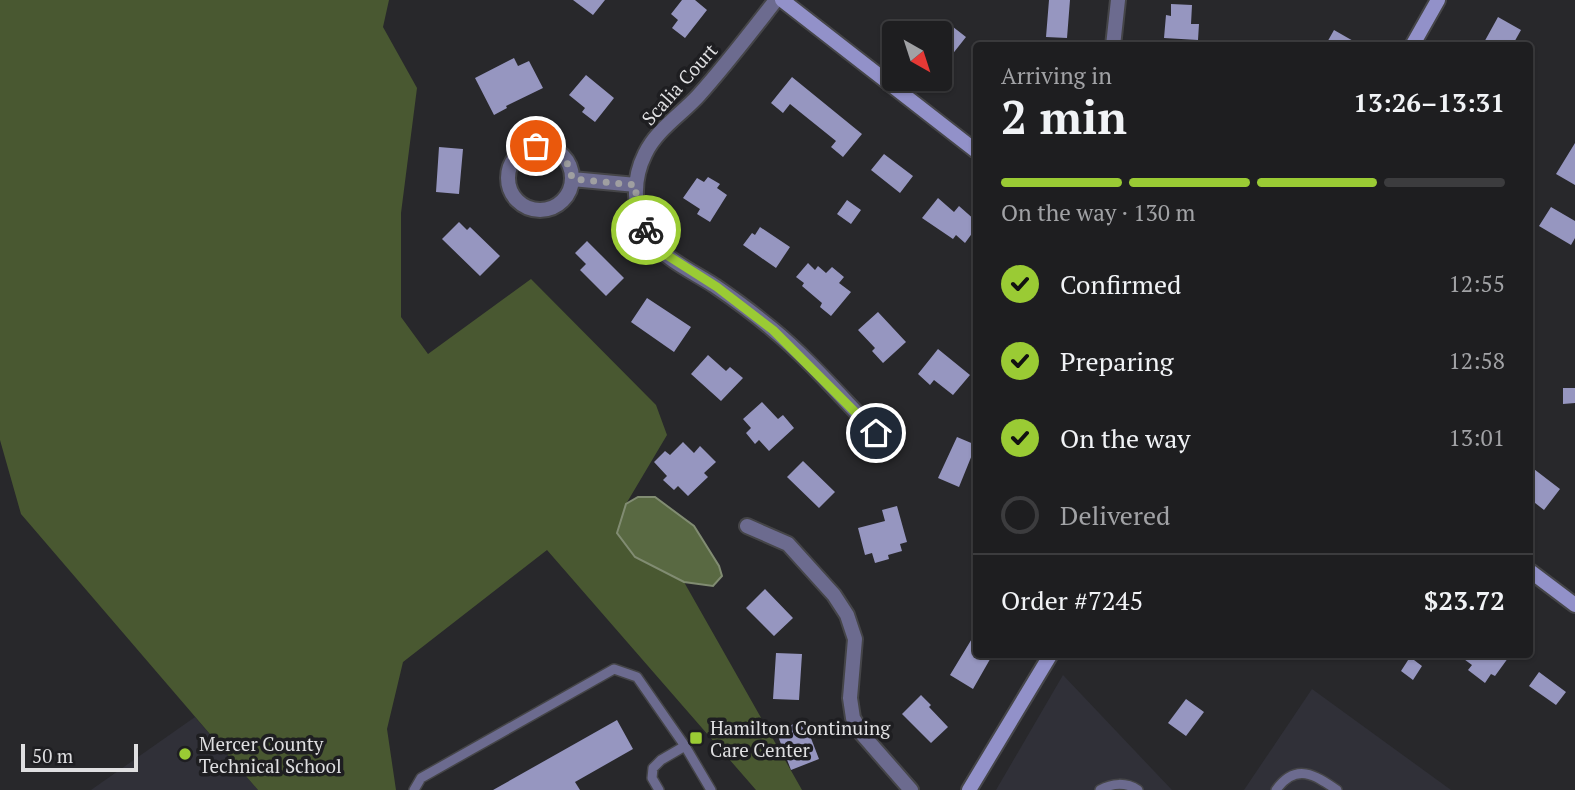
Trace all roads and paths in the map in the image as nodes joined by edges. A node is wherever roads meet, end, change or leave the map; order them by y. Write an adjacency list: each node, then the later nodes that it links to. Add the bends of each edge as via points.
1 (776, 0): 9 (street, Scalia Court, via 699,95 646,150)
2 (782, 0): 7 (street)
3 (1118, 0): 5 (street)
4 (1438, 0): 6 (street)
5 (1113, 42)
6 (1414, 42)
7 (973, 149)
8 (572, 179): 8 (street, via 558,205 538,210 513,196 508,176 517,156 536,146 557,151); 9 (street)
9 (636, 185): 10 (street, Scalia Court, via 641,221 662,252 773,330)
10 (876, 433)
11 (747, 526): 19 (street, via 788,544 847,615 855,639 850,698 853,718)
12 (1533, 573): 13 (street)
13 (1575, 605)
14 (1049, 658): 20 (street)
15 (685, 746): 16 (lane, via 637,677 614,669 421,778); 17 (lane, via 653,768 652,778); 18 (lane)
16 (414, 790)
17 (659, 790)
18 (711, 790)
19 (911, 790)
20 (969, 790)
21 (1100, 790): 22 (lane, via 1122,784)
22 (1138, 790)
23 (1276, 790): 24 (lane, via 1283,781 1306,773)
24 (1337, 790)

